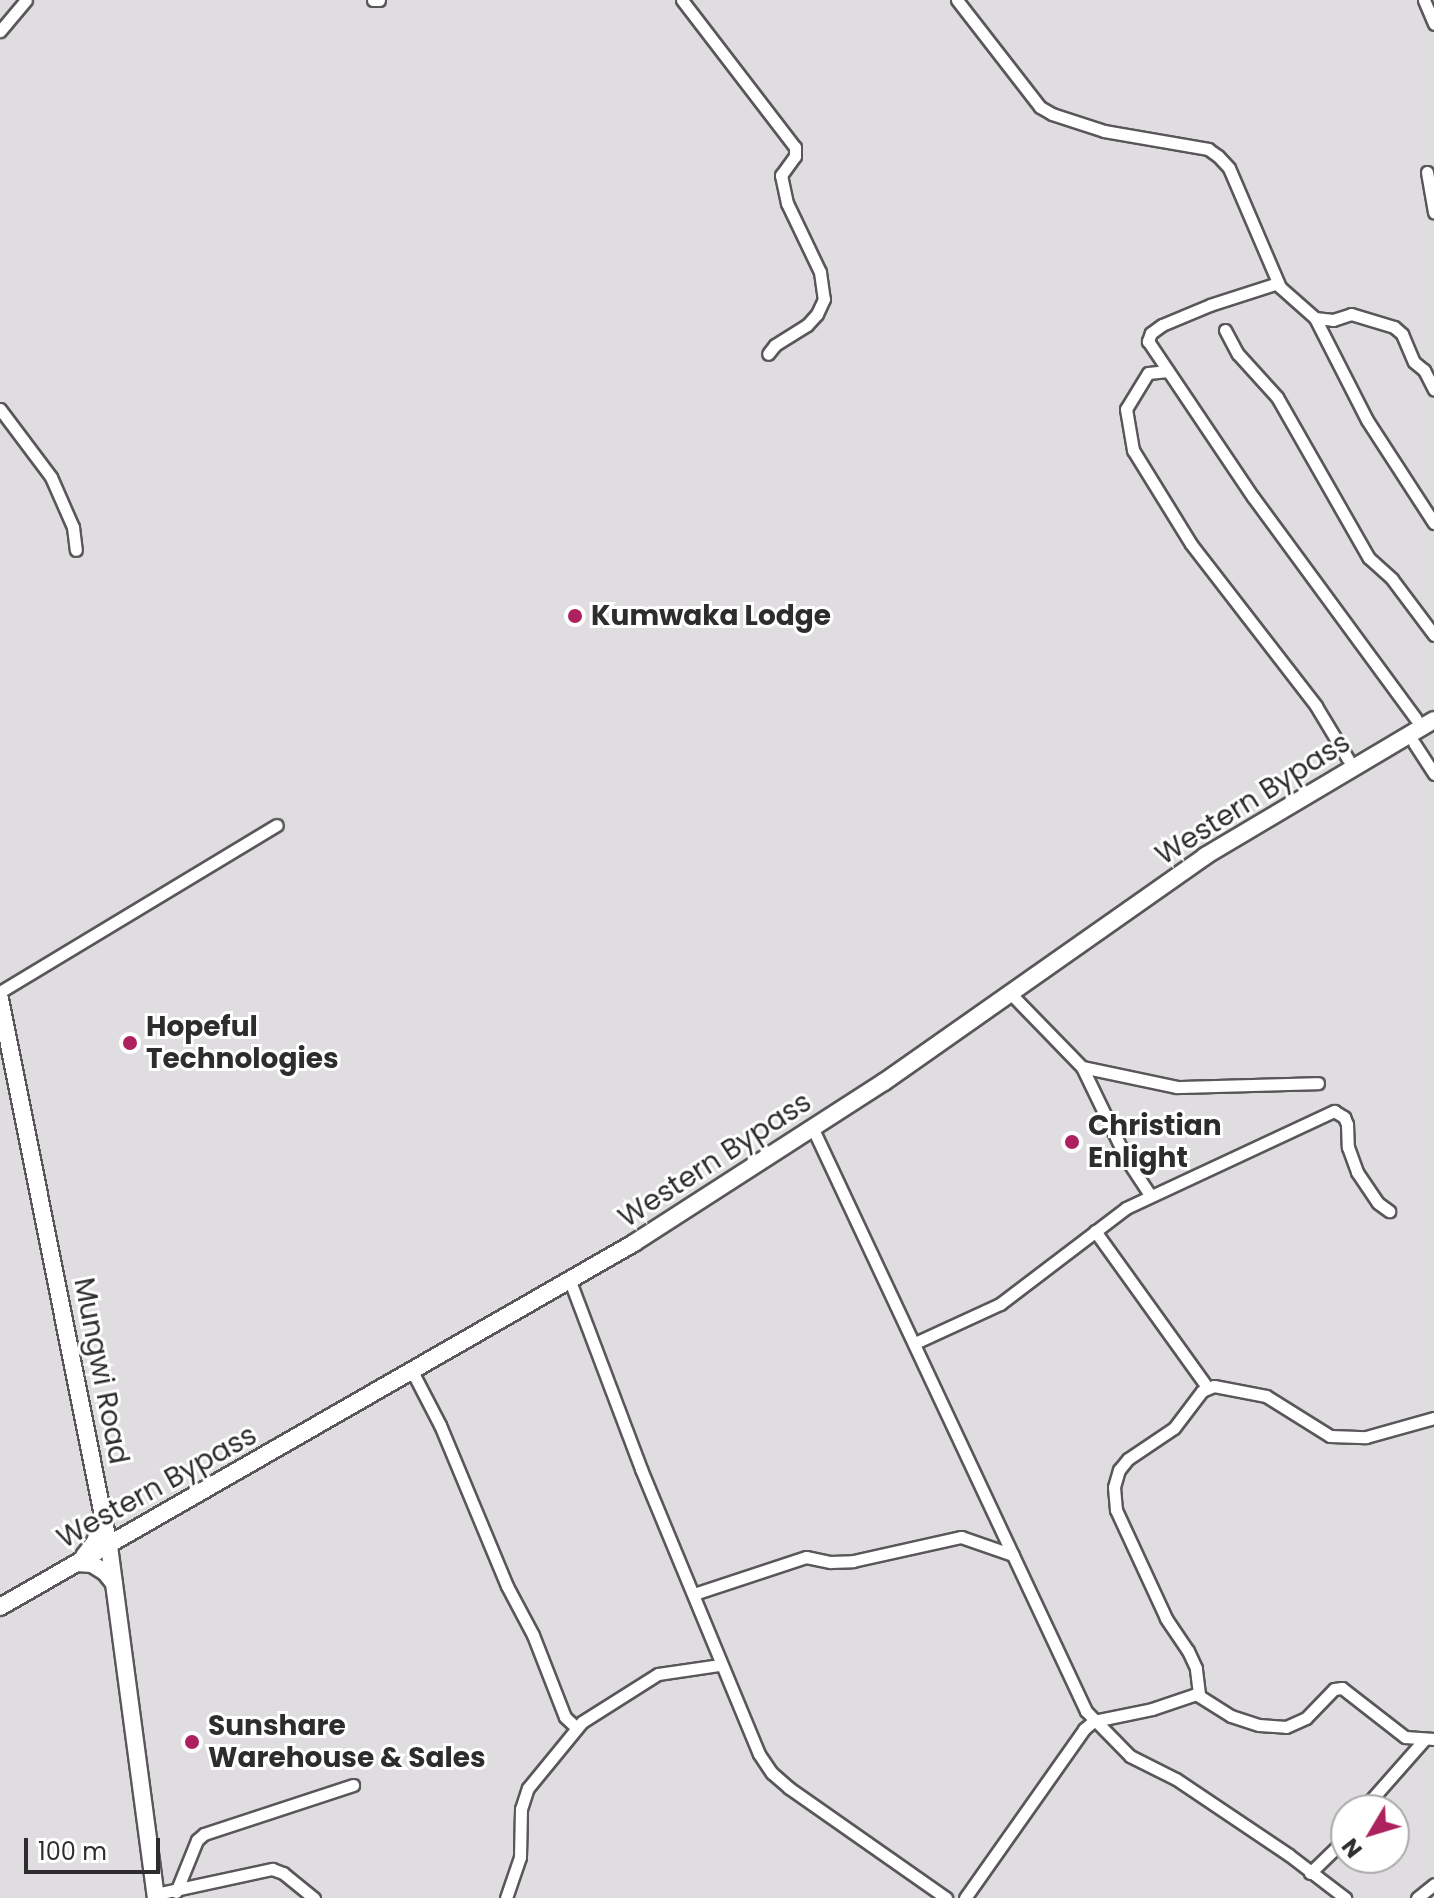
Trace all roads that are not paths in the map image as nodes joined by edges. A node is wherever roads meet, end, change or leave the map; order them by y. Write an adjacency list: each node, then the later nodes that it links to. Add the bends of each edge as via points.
1 (26, 0): 6 (street)
2 (682, 0): 12 (street, via 795,147 795,156 781,175 787,203 820,272 824,299 807,325)
3 (957, 0): 9 (street, via 1040,107 1104,131 1198,147 1218,156 1235,181)
4 (1424, 0): 5 (street)
5 (1434, 24)
6 (0, 31)
7 (1427, 172): 8 (street)
8 (1434, 212)
9 (1278, 283): 10 (street); 13 (street, via 1210,305 1151,333 1148,341)
10 (1315, 318): 14 (street, via 1351,314 1394,327); 16 (street, via 1367,420)
11 (1225, 330): 18 (street, via 1238,354 1277,397 1369,558 1392,579)
12 (768, 354)
13 (1168, 371): 19 (street); 22 (street, via 1148,373 1126,409 1133,450 1191,544 1316,706)
14 (1434, 390)
15 (0, 409): 17 (street, via 51,477 73,527)
16 (1434, 523)
17 (76, 550)
18 (1434, 635)
19 (1416, 719)
20 (1434, 720): 26 (main road, Western Bypass, via 1205,856)
21 (1414, 743): 23 (street)
22 (1348, 759)
23 (1434, 774)
24 (277, 825): 25 (street)
25 (0, 992)
26 (1010, 993): 28 (street); 30 (main road, Western Bypass)
27 (0, 999): 39 (main road, Mungwi Road)
28 (1082, 1067): 29 (street, via 1177,1087); 31 (street)
29 (1318, 1083)
30 (813, 1129): 34 (main road, Western Bypass); 35 (street)
31 (1150, 1195): 32 (street, via 1334,1111 1347,1124 1357,1172); 33 (street)
32 (1389, 1211)
33 (1095, 1231): 35 (street, via 1000,1304); 37 (street)
34 (570, 1281): 36 (main road, Western Bypass); 45 (street)
35 (915, 1343): 42 (street)
36 (413, 1373): 40 (main road, Western Bypass); 50 (street, via 565,1717)
37 (1208, 1388): 38 (street, via 1266,1396 1330,1436 1366,1437); 48 (street, via 1174,1428 1128,1459 1119,1470 1113,1501 1166,1618 1196,1668)
38 (1434, 1418)
39 (103, 1516): 40 (main road, via 122,1530); 41 (main road, Mungwi Road); 43 (main road, via 95,1542)
40 (134, 1531): 41 (main road, Western Bypass)
41 (109, 1546): 43 (main road, Western Bypass); 44 (main road, Mungwi Road)
42 (1013, 1555): 45 (street, via 961,1537 853,1561 806,1557); 49 (street, via 1078,1698)
43 (77, 1563): 44 (main road, via 92,1564); 46 (main road, Western Bypass)
44 (114, 1583): 58 (main road, Mungwi Road)
45 (694, 1594): 47 (street)
46 (0, 1607)
47 (720, 1665): 50 (street, via 658,1674 589,1715); 61 (street, via 752,1742 772,1773)
48 (1199, 1694): 49 (street); 51 (street, via 1231,1716 1286,1727 1306,1718 1334,1689 1342,1688 1405,1737)
49 (1094, 1721): 55 (street, via 1130,1756 1176,1779); 62 (street)
50 (577, 1728): 60 (street, via 528,1788 521,1809 520,1857)
51 (1428, 1740): 53 (street)
52 (353, 1785): 57 (street, via 204,1834)
53 (1377, 1794)
54 (1330, 1854): 55 (street)
55 (1310, 1873): 63 (street)
56 (1434, 1884): 64 (street)
57 (176, 1892): 58 (street); 59 (street, via 272,1869)
58 (156, 1896)
59 (314, 1898)
60 (506, 1898)
61 (946, 1898)
62 (965, 1898)
63 (1345, 1898)
64 (1417, 1898)

